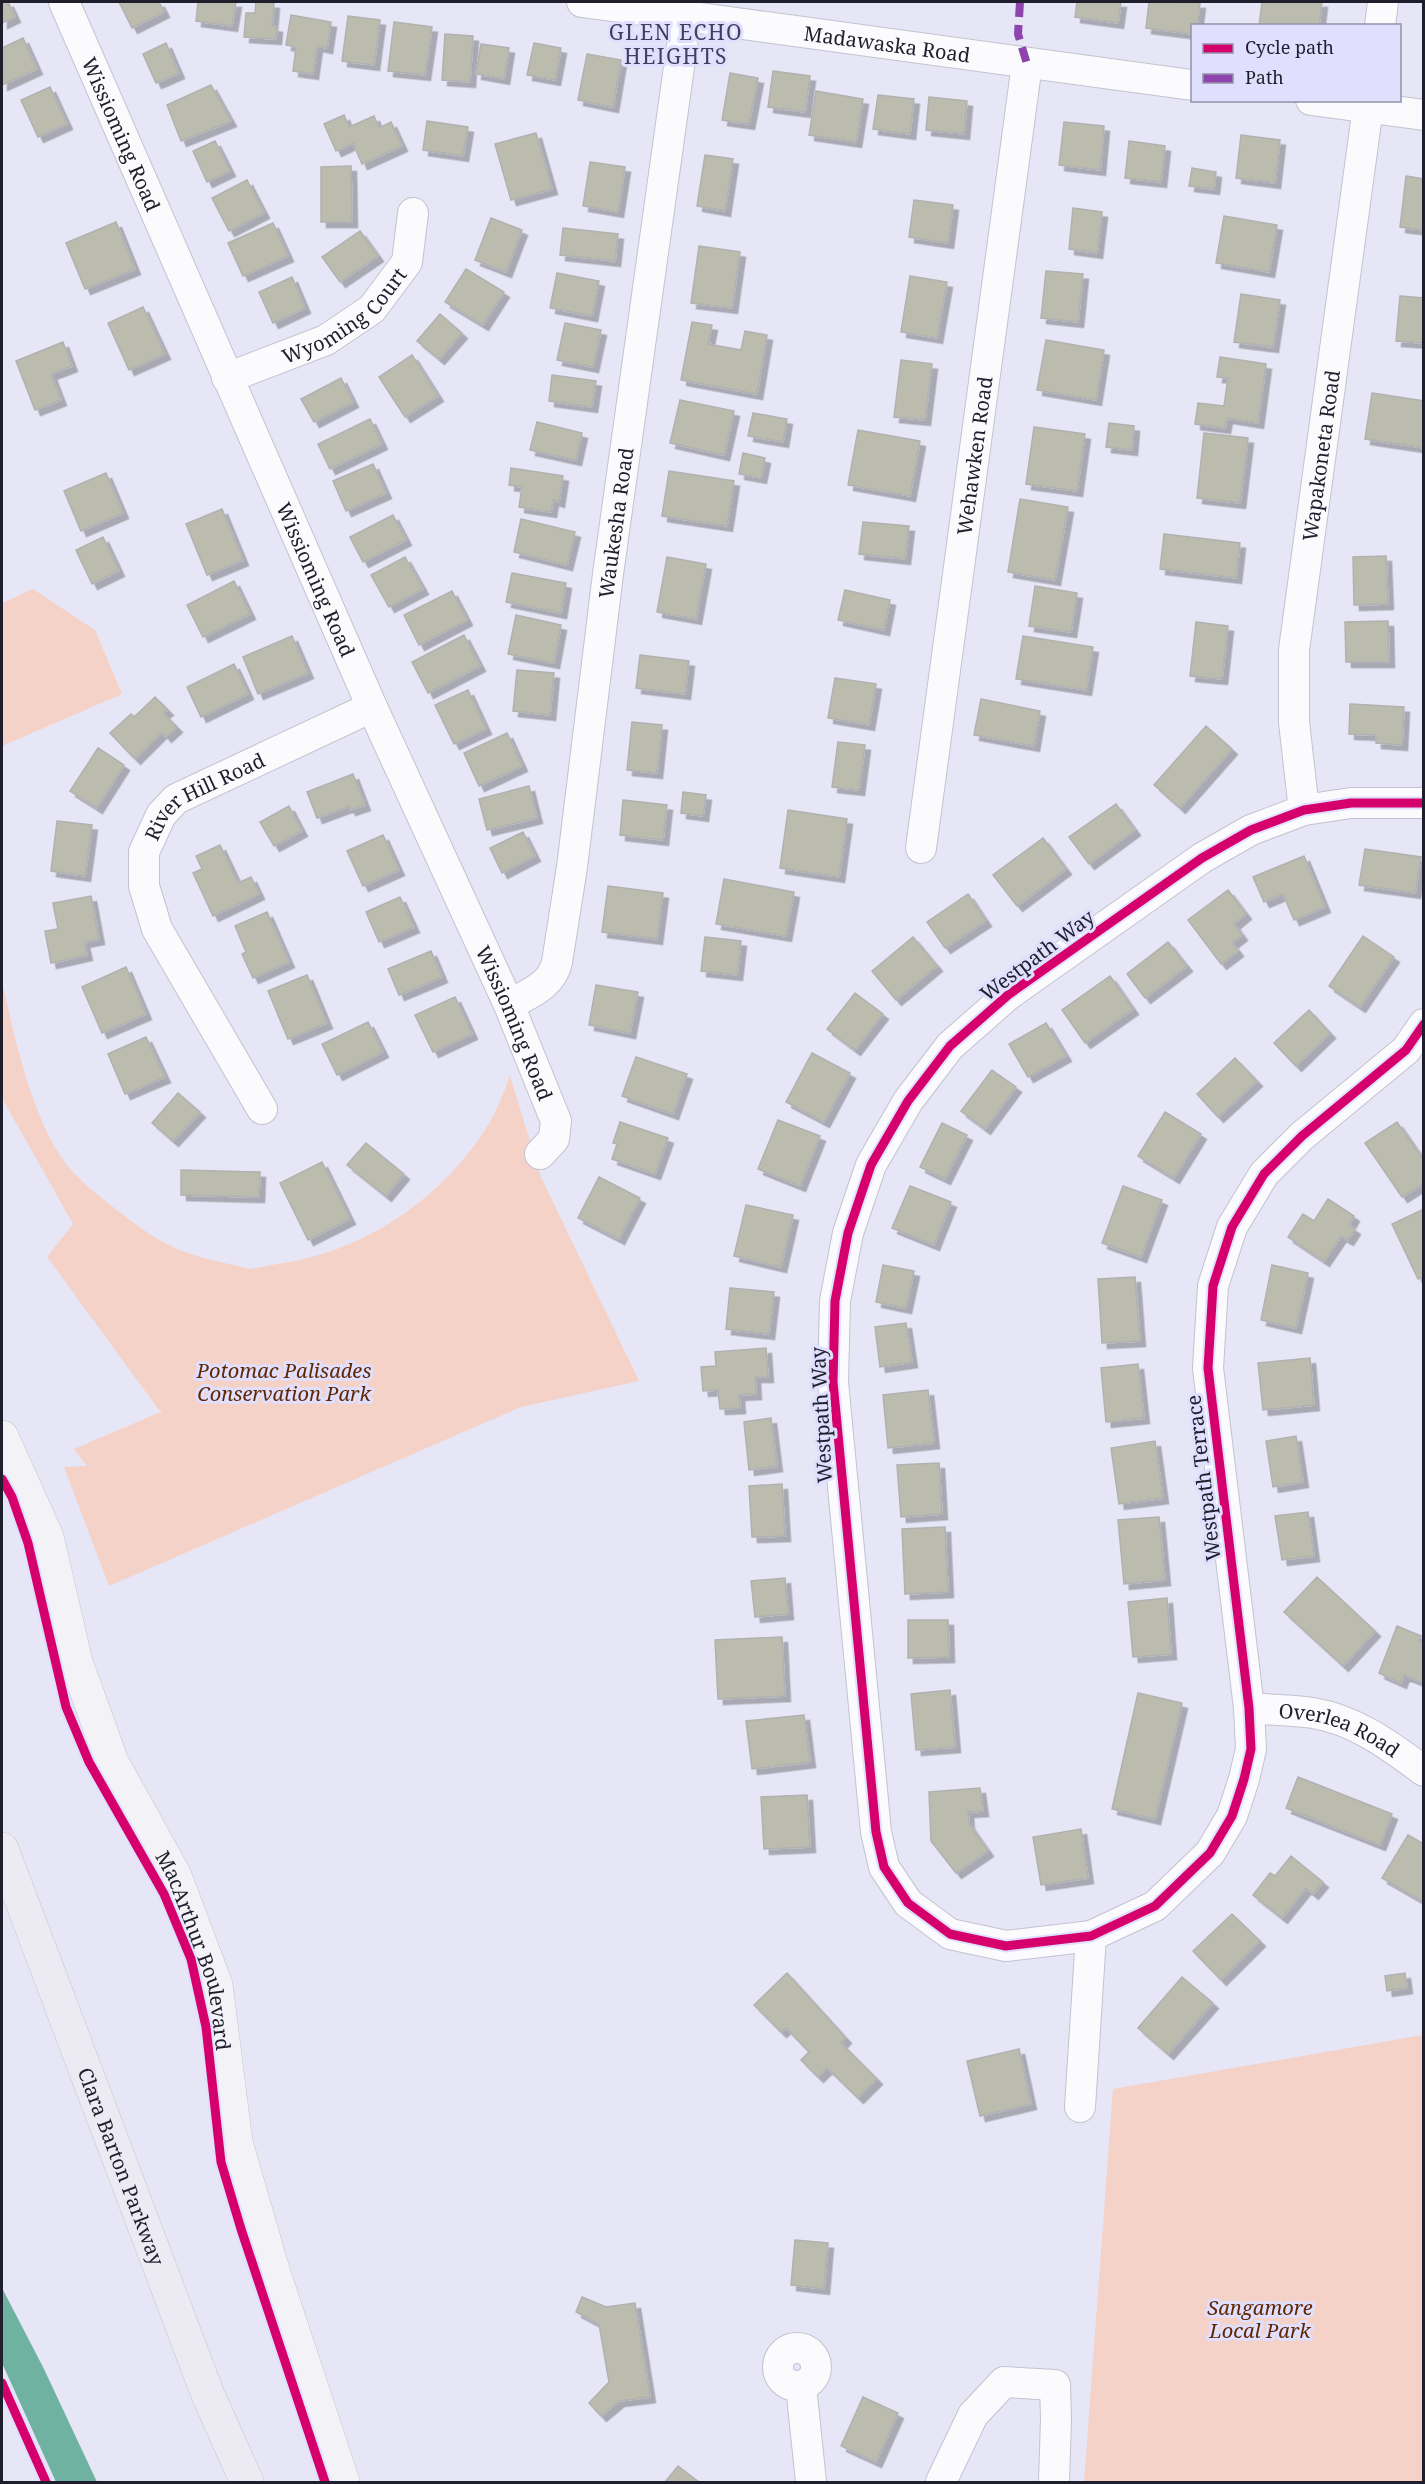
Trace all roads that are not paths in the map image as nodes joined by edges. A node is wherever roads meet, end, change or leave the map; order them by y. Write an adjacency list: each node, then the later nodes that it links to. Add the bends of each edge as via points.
1 (64, 2): 12 (street, Wissioming Road)
2 (582, 2): 4 (street, Madawaska Road)
3 (1383, 2): 5 (street)
4 (686, 16): 6 (street, Madawaska Road); 17 (street, Waukesha Road, via 557,962 545,984)
5 (1380, 24)
6 (1027, 64): 7 (street, Madawaska Road); 16 (street, Wehawken Road)
7 (1191, 85)
8 (1340, 102): 9 (street)
9 (1369, 104): 10 (street); 15 (street, Wapakoneta Road, via 1294,650 1294,722)
10 (1424, 115)
11 (413, 213): 12 (street, Wyoming Court, via 407,262 372,309 326,340)
12 (227, 378): 13 (street, Wissioming Road)
13 (372, 707): 17 (street, Wissioming Road); 20 (street, River Hill Road, via 176,799 161,815 144,852 144,886 157,928)
14 (1424, 803): 15 (street, Westpath Way, via 1351,803)
15 (1304, 810): 26 (street, Westpath Way, via 1251,830 1202,858 1008,995 950,1046 908,1101 871,1165 848,1233 835,1301 833,1382 876,1832 884,1867 908,1904 950,1934 1006,1946)
16 (921, 848)
17 (509, 1005): 21 (street, Wissioming Road, via 556,1121 554,1139)
18 (1424, 1024): 19 (street, Westpath Terrace)
19 (1415, 1058): 23 (street, Westpath Terrace, via 1302,1136 1264,1174 1232,1227 1213,1286 1208,1368)
20 (262, 1108)
21 (540, 1154)
22 (2, 1437): 30 (main road, MacArthur Boulevard, via 47,1537 76,1662 112,1762 176,1876 216,1985 236,2142 272,2267)
23 (1249, 1708): 24 (street, Overlea Road, via 1315,1713 1355,1726 1387,1743); 26 (street, Westpath Terrace, via 1251,1749 1244,1779 1232,1816 1210,1853 1155,1906)
24 (1424, 1771)
25 (2, 1849): 29 (highway, Clara Barton Parkway, via 208,2395)
26 (1091, 1936): 27 (street)
27 (1080, 2108)
28 (801, 2386): 31 (street)
29 (247, 2482)
30 (343, 2482)
31 (811, 2482)
32 (941, 2482): 33 (street, via 973,2415 1004,2382 1055,2385)
33 (1054, 2482)

